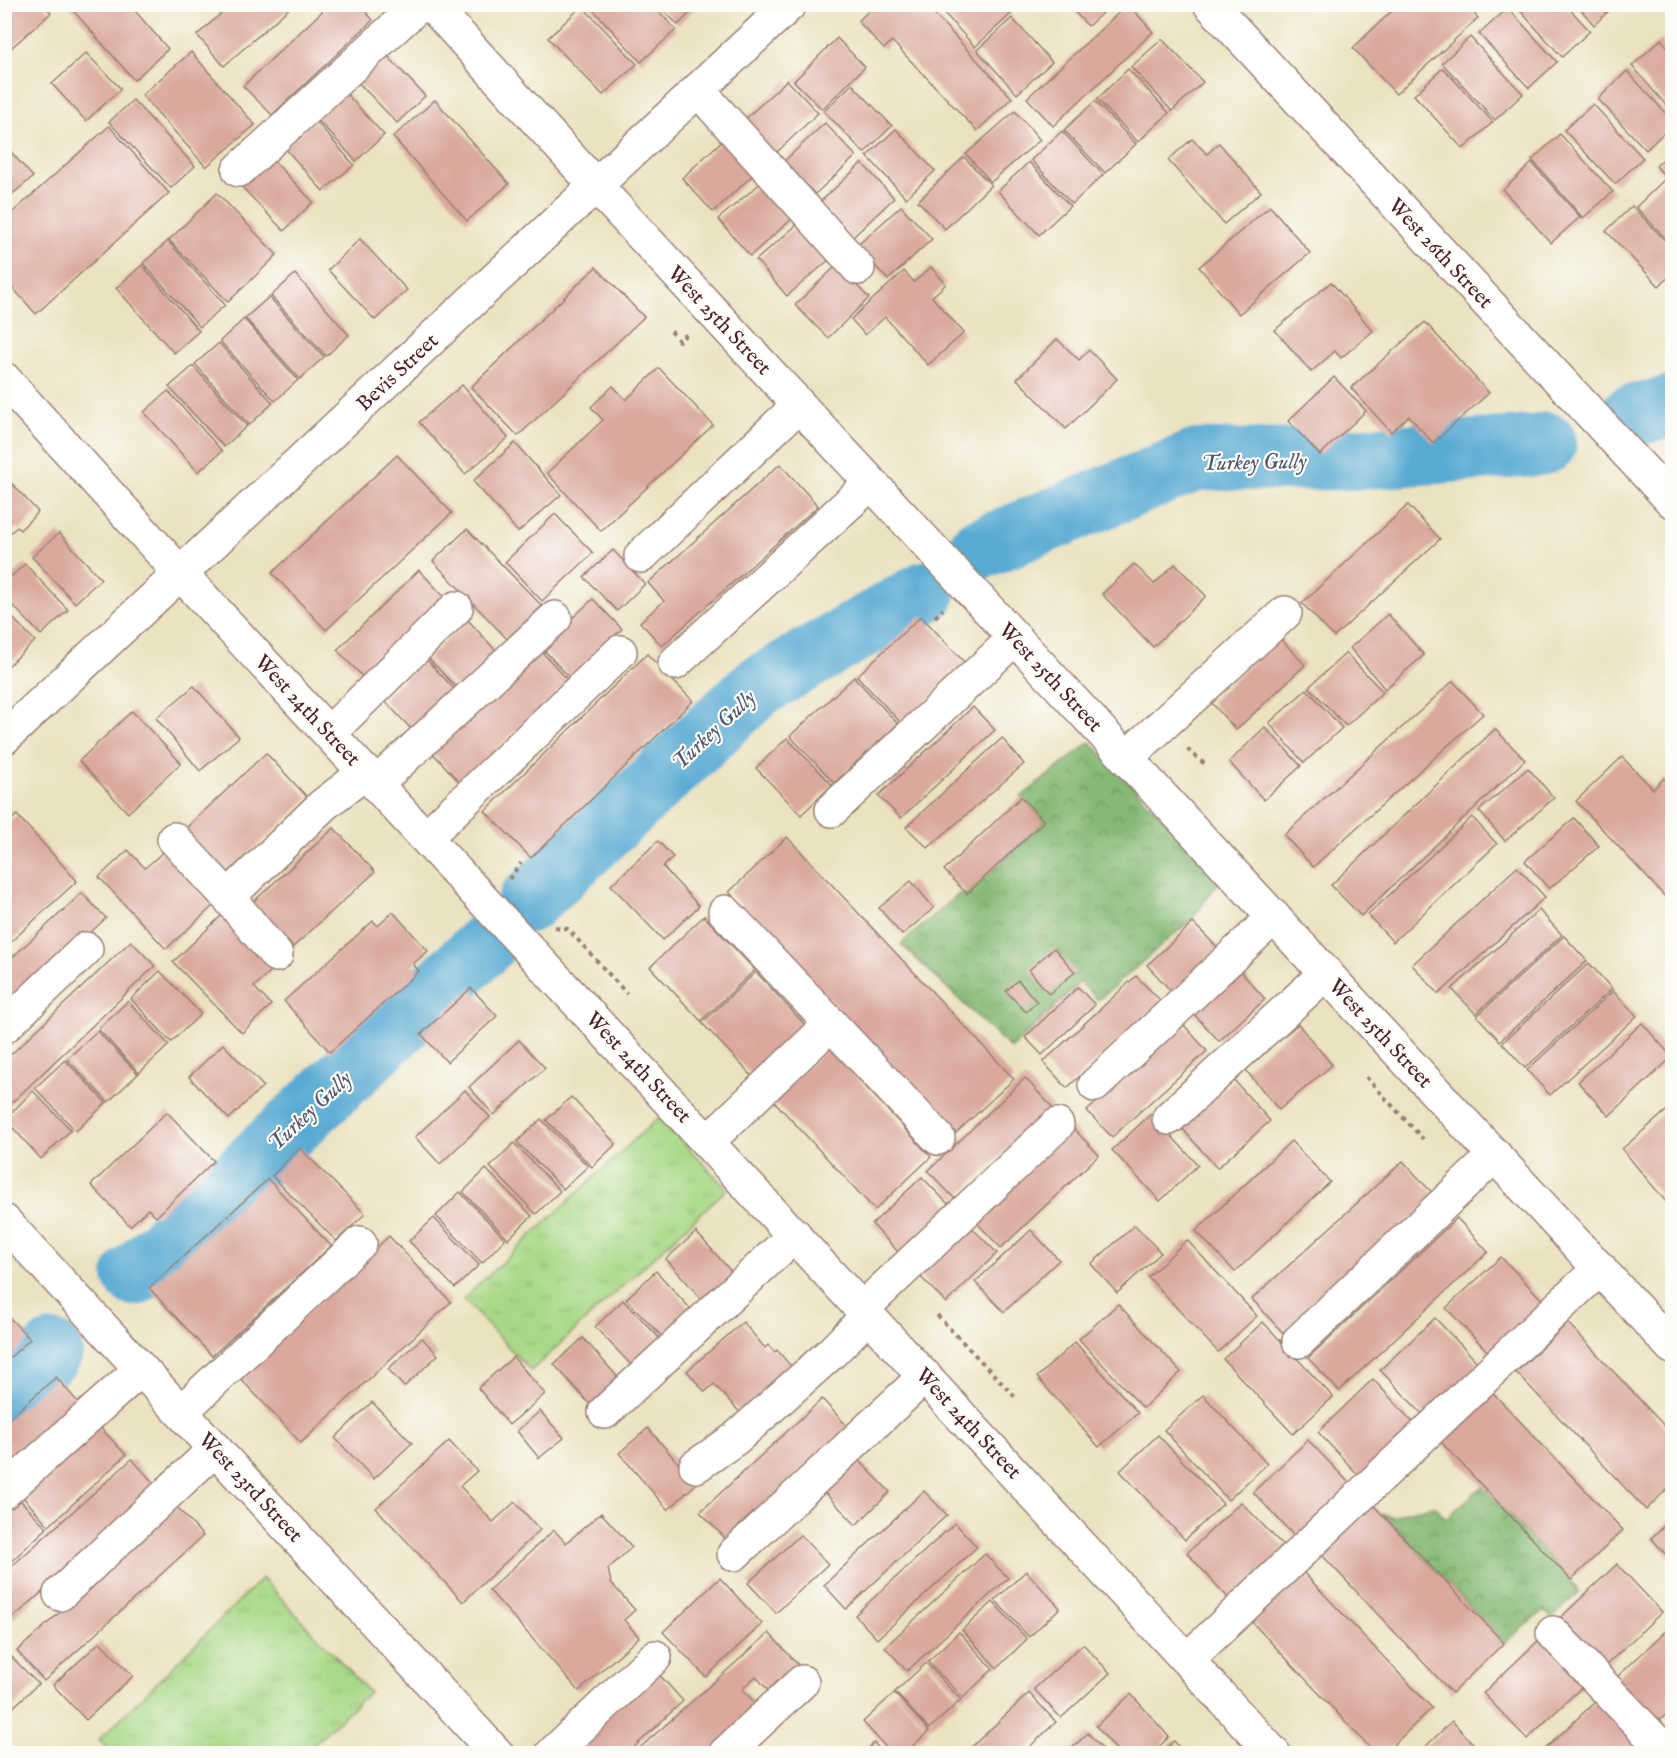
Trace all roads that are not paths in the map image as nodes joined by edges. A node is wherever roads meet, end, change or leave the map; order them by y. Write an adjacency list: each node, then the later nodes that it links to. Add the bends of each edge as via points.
1 (420, 4): 6 (street)
2 (431, 4): 7 (street, West 25th Street)
3 (790, 4): 5 (street, Bevis Street)
4 (1209, 4): 12 (street, West 26th Street)
5 (698, 90): 7 (street, Bevis Street); 8 (street)
6 (239, 170)
7 (596, 186): 10 (street, West 25th Street); 14 (street, Bevis Street)
8 (858, 268)
9 (4, 379): 14 (street, West 24th Street)
10 (799, 405): 11 (street, West 25th Street); 13 (street)
11 (871, 483): 18 (street, West 25th Street); 20 (street)
12 (1672, 501)
13 (641, 556)
14 (180, 573): 21 (street, West 24th Street); 22 (street, Bevis Street)
15 (456, 608): 21 (street)
16 (1285, 613): 23 (street)
17 (555, 618): 24 (street)
18 (1015, 638): 23 (street, West 25th Street); 25 (street)
19 (620, 652): 26 (street)
20 (675, 663)
21 (329, 733): 24 (street, West 24th Street)
22 (4, 738)
23 (1126, 758): 30 (street, West 25th Street)
24 (371, 778): 26 (street, West 24th Street); 28 (street, via 324,805)
25 (832, 810)
26 (426, 837): 40 (street, West 24th Street)
27 (174, 839): 28 (street)
28 (228, 897): 32 (street)
29 (725, 912): 34 (street)
30 (1274, 917): 33 (street, West 25th Street); 36 (street)
31 (86, 949): 35 (street)
32 (276, 955)
33 (1326, 973): 37 (street); 41 (street, West 25th Street)
34 (831, 1024): 39 (street); 40 (street)
35 (4, 1027)
36 (1095, 1085)
37 (1169, 1118)
38 (1057, 1125): 46 (street)
39 (938, 1138)
40 (708, 1141): 43 (street, West 24th Street)
41 (1495, 1155): 45 (street, West 25th Street); 47 (street)
42 (8, 1232): 49 (street, West 23rd Street)
43 (795, 1235): 46 (street, West 24th Street); 52 (street)
44 (360, 1243): 51 (street)
45 (1600, 1268): 48 (street, West 25th Street); 60 (street)
46 (866, 1312): 50 (street, West 24th Street); 54 (street, via 830,1354 735,1439)
47 (1299, 1341)
48 (1672, 1347)
49 (141, 1369): 51 (street, West 23rd Street); 55 (street)
50 (925, 1376): 56 (street); 60 (street, West 24th Street)
51 (181, 1412): 53 (street, West 23rd Street)
52 (605, 1412)
53 (215, 1449): 57 (street); 62 (street, West 23rd Street)
54 (696, 1466)
55 (4, 1492)
56 (734, 1554)
57 (60, 1594)
58 (1553, 1633): 66 (street)
59 (655, 1657): 63 (street)
60 (1188, 1659): 65 (street, West 24th Street)
61 (802, 1682): 64 (street)
62 (497, 1754)
63 (552, 1754)
64 (725, 1754)
65 (1274, 1754)
66 (1668, 1754)

